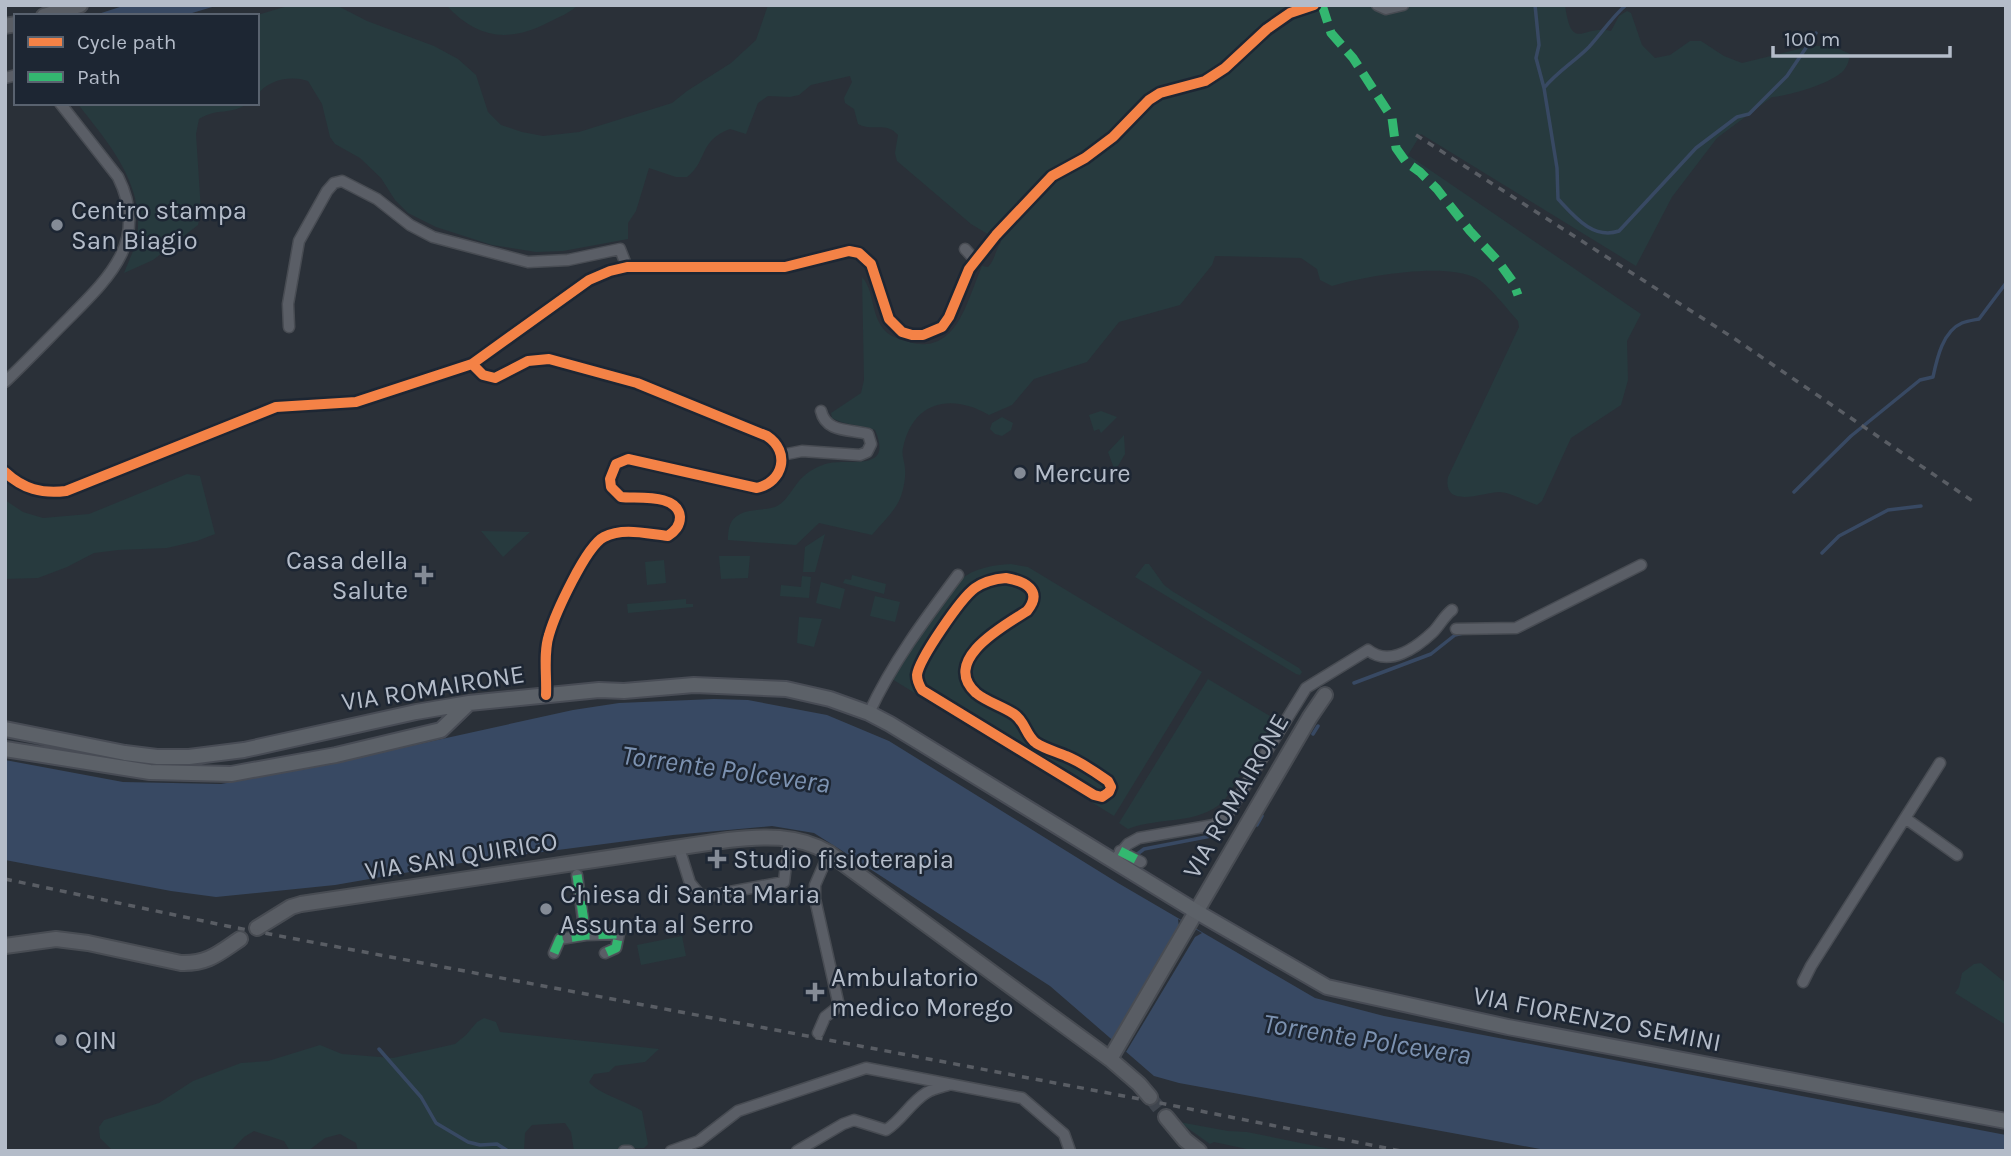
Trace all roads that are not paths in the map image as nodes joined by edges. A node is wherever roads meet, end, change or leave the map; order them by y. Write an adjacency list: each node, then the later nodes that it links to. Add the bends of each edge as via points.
1 (80, 5): 5 (main road)
2 (1314, 5): 8 (street, via 1290,13 1267,29 1205,81 1149,100 1113,137 1052,176)
3 (1377, 5): 4 (street, via 1386,9)
4 (1403, 5)
5 (51, 14)
6 (62, 105): 12 (street, via 123,187 129,214 127,241 103,283)
7 (965, 249): 8 (street)
8 (975, 261): 9 (street, via 942,327 923,335 894,326 870,264 859,253 849,251 785,267)
9 (627, 267): 10 (street, via 620,249 568,260 528,262 455,245 410,225 377,199 342,181 327,191 299,241 288,304); 11 (street, via 589,280)
10 (289, 327)
11 (472, 364): 14 (street, via 483,375 495,378 528,361 546,359 637,383 767,436); 15 (street, via 356,401 276,407 66,491 40,492)
12 (5, 382)
13 (821, 411): 14 (street, via 825,421 836,428 868,434 871,444 867,452)
14 (782, 455): 20 (street, via 777,478 757,488 628,459 616,464 610,479 615,493 671,503 680,522 668,536 622,532 594,544 548,636)
15 (5, 472)
16 (1641, 565): 19 (street, via 1516,628)
17 (958, 575): 23 (street, via 884,680)
18 (1452, 610): 32 (street, VIA ROMAIRONE, via 1418,645 1390,658 1368,650 1306,688 1228,814 1214,825 1139,838)
19 (1456, 629)
20 (546, 695): 22 (main road, VIA ROMAIRONE); 23 (main road, VIA ROMAIRONE, via 741,686 786,689)
21 (1325, 695): 35 (main road, VIA ROMAIRONE)
22 (469, 703): 24 (main road, VIA ROMAIRONE, via 244,750 189,757 157,757); 25 (main road, via 441,730 231,774 150,772)
23 (869, 713): 32 (main road, VIA ROMAIRONE)
24 (5, 729)
25 (5, 749)
26 (1940, 763): 27 (street)
27 (1905, 818): 31 (street); 42 (street)
28 (789, 839): 29 (main road, VIA SAN QUIRICO, via 754,837); 29 (street, via 784,882 709,896 693,889); 30 (main road, VIA SAN QUIRICO)
29 (679, 848): 36 (main road, VIA SAN QUIRICO, via 301,904)
30 (829, 853): 43 (street, via 815,885 815,899 839,1006 825,1017); 44 (main road, VIA SAN QUIRICO)
31 (1958, 855)
32 (1117, 856): 33 (street); 35 (main road, VIA ROMAIRONE)
33 (1141, 862)
34 (576, 875): 37 (street)
35 (1197, 912): 44 (main road); 48 (main road, VIA FIORENZO SEMINI, via 1312,981 1343,992)
36 (257, 928)
37 (585, 932): 40 (street, via 560,939); 41 (street, via 619,934 616,948)
38 (240, 939): 39 (main road, via 195,963 56,939)
39 (5, 946)
40 (554, 953)
41 (605, 953)
42 (1803, 982)
43 (818, 1033)
44 (1110, 1059): 46 (main road, VIA SAN QUIRICO)
45 (952, 1084): 49 (street, via 866,1068 738,1111 699,1141); 50 (street, via 928,1091 886,1129 854,1120); 51 (street, via 1022,1098 1064,1134)
46 (1150, 1097)
47 (1166, 1117): 52 (main road)
48 (2006, 1121)
49 (671, 1151)
50 (797, 1151)
51 (1070, 1151)
52 (1199, 1151)

